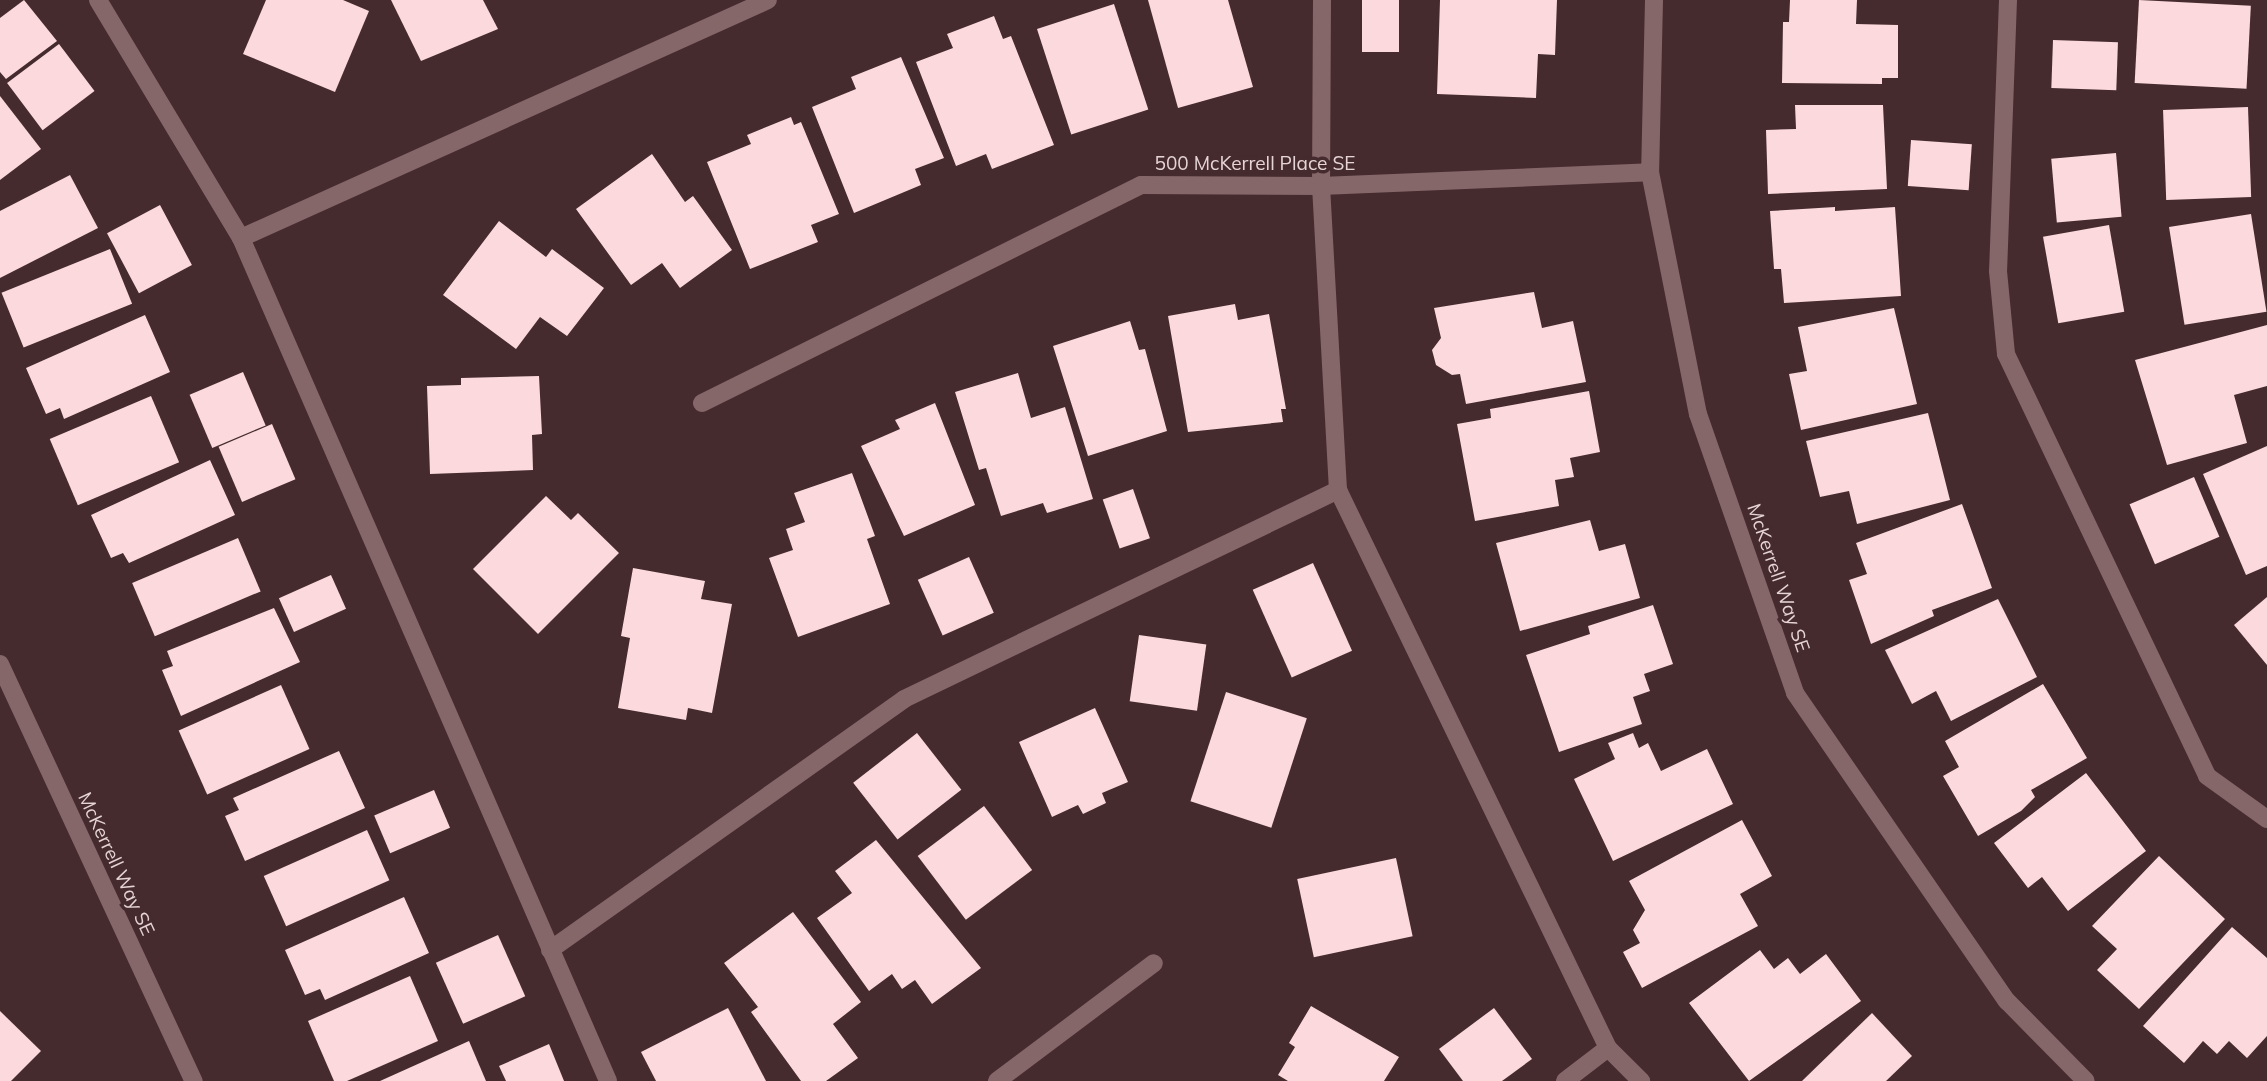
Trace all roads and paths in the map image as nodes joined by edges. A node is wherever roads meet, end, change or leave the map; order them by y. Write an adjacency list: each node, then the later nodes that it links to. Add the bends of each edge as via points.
1 (98, 0): 8 (street)
2 (768, 0): 8 (street)
3 (1322, 0): 7 (street)
4 (1654, 0): 6 (street, McKerrell Way SE)
5 (2008, 0): 12 (street, via 1997,271 2006,354 2207,776)
6 (1650, 172): 7 (street, 500 McKerrell Place SE); 21 (street, McKerrell Way SE, via 1698,414 1796,692 2007,1001)
7 (1321, 186): 9 (street, 500 McKerrell Place SE, via 1141,185); 10 (street)
8 (241, 238): 13 (street)
9 (702, 402)
10 (1338, 490): 13 (street, via 904,699); 15 (street)
11 (0, 664): 16 (street, McKerrell Way SE)
12 (2267, 819)
13 (550, 950): 17 (street)
14 (1154, 963): 18 (street)
15 (1608, 1048): 19 (street); 20 (street)
16 (194, 1081)
17 (608, 1081)
18 (997, 1081)
19 (1565, 1081)
20 (1641, 1081)
21 (2086, 1081)

